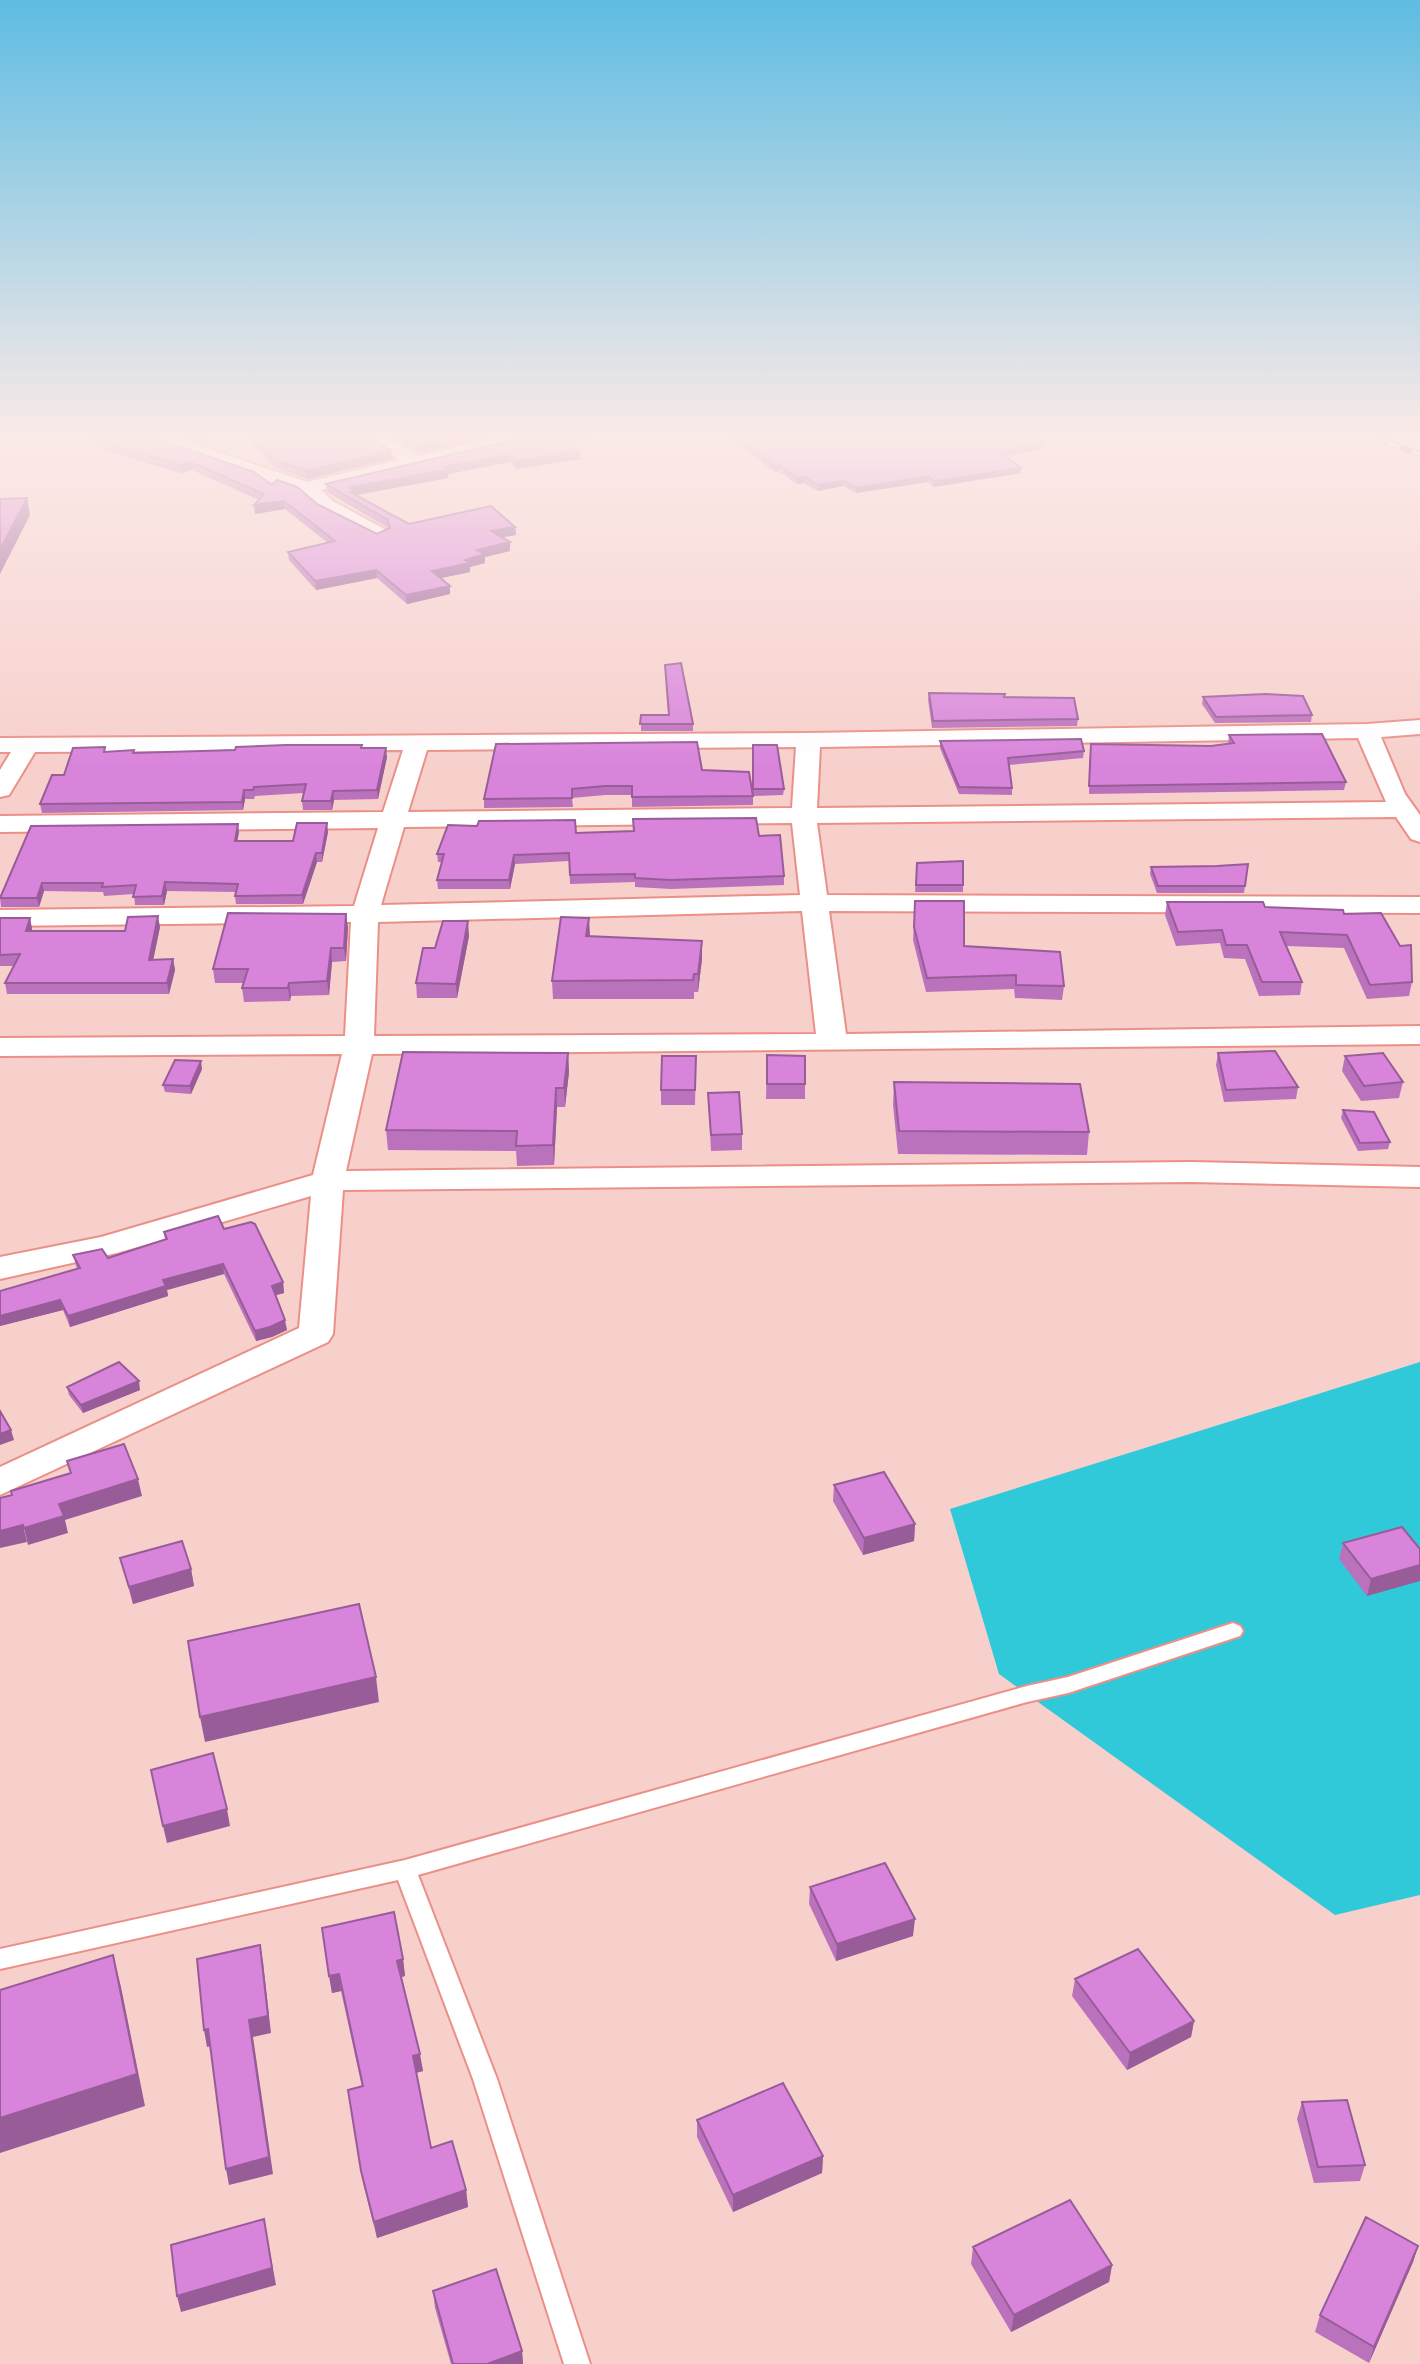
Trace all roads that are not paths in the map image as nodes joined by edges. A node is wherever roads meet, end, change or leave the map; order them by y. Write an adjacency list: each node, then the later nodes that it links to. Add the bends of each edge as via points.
1 (1420, 727): 2 (street)
2 (1367, 731): 3 (street); 8 (street)
3 (808, 740): 4 (street); 9 (street)
4 (417, 742): 6 (street); 10 (street)
5 (0, 745): 6 (street)
6 (27, 745): 7 (street)
7 (0, 790)
8 (1406, 799): 9 (street); 12 (street)
9 (804, 817): 10 (street); 13 (street)
10 (392, 820): 11 (street); 15 (street)
11 (0, 824)
12 (1420, 834)
13 (815, 903): 14 (street); 15 (street); 18 (street)
14 (1420, 905)
15 (365, 914): 16 (street); 19 (street)
16 (0, 918)
17 (1420, 1035): 18 (street)
18 (832, 1043): 19 (street)
19 (359, 1045): 20 (street); 22 (street)
20 (0, 1047)
21 (1420, 1177): 22 (street, via 1191,1172)
22 (328, 1181): 23 (street, via 105,1246); 24 (street, via 316,1334)
23 (0, 1268)
24 (0, 1482)
25 (1233, 1631): 26 (lane, via 1068,1685)
26 (405, 1869): 27 (lane); 28 (lane, via 485,2079)
27 (0, 1959)
28 (577, 2364)

